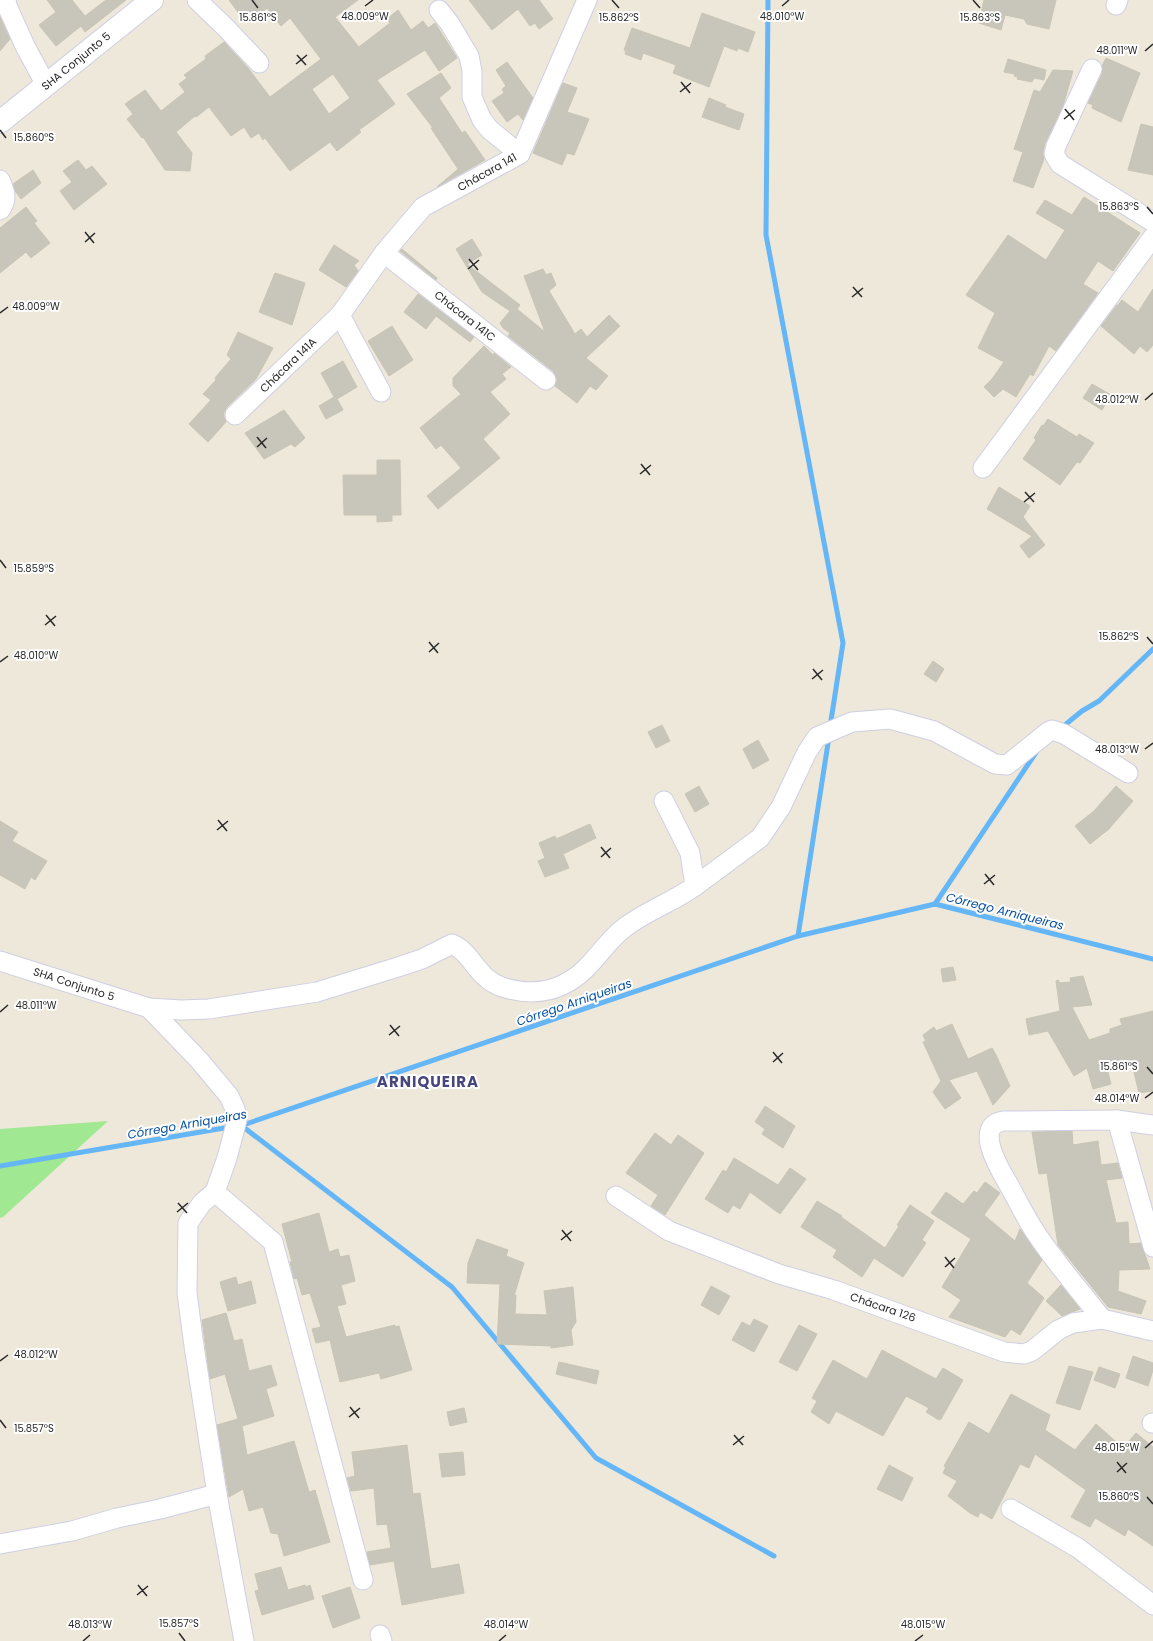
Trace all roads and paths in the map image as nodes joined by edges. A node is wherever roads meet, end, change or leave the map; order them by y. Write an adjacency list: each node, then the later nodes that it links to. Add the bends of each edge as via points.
1 (6, 0): 8 (street, via 25,46)
2 (152, 0): 8 (street, SHA Conjunto 5)
3 (197, 0): 6 (street)
4 (587, 0): 10 (street, Chácara 141)
5 (439, 10): 10 (street, via 469,56 472,97 482,120 490,130)
6 (259, 63)
7 (1092, 69): 13 (street, via 1054,154 1066,169)
8 (46, 84): 9 (street, SHA Conjunto 5)
9 (0, 122)
10 (520, 154): 15 (street, Chácara 141, via 423,206)
11 (0, 180): 12 (street, via 5,190 5,204)
12 (0, 210)
13 (1153, 222)
14 (1153, 237): 20 (street)
15 (384, 253): 16 (street, Chácara 141A); 17 (street, Chácara 141C)
16 (340, 315): 18 (street); 19 (street, Chácara 141A)
17 (546, 380)
18 (381, 392)
19 (235, 415)
20 (983, 468)
21 (1128, 773): 23 (street, via 1064,734 1052,730 1008,765 995,764 934,731 890,719 852,722 817,737 807,752 781,807 760,838)
22 (664, 801): 23 (street, via 690,853)
23 (695, 886): 25 (street, via 624,928 574,980 556,989 522,992 502,987 488,980 458,947 452,944 398,967 317,992 209,1008)
24 (0, 961): 25 (street, SHA Conjunto 5)
25 (149, 1008): 28 (street, via 199,1060 229,1096 234,1109 237,1120)
26 (1116, 1120): 27 (street); 30 (street); 31 (street, via 1004,1121 994,1125 989,1134 995,1160 1033,1227 1057,1262)
27 (1153, 1125)
28 (215, 1192): 33 (street, via 202,1203 188,1223 187,1293); 36 (street, via 273,1242)
29 (616, 1196): 31 (street, Chácara 126, via 669,1231 779,1274 834,1290 1009,1353 1024,1354 1032,1351 1058,1330 1073,1323)
30 (1153, 1247)
31 (1102, 1318): 32 (street, Chácara 126)
32 (1153, 1331)
33 (216, 1494): 35 (street, via 72,1531); 38 (street)
34 (1011, 1509): 37 (street, via 1078,1548)
35 (0, 1544)
36 (363, 1580)
37 (1153, 1605)
38 (244, 1641)

